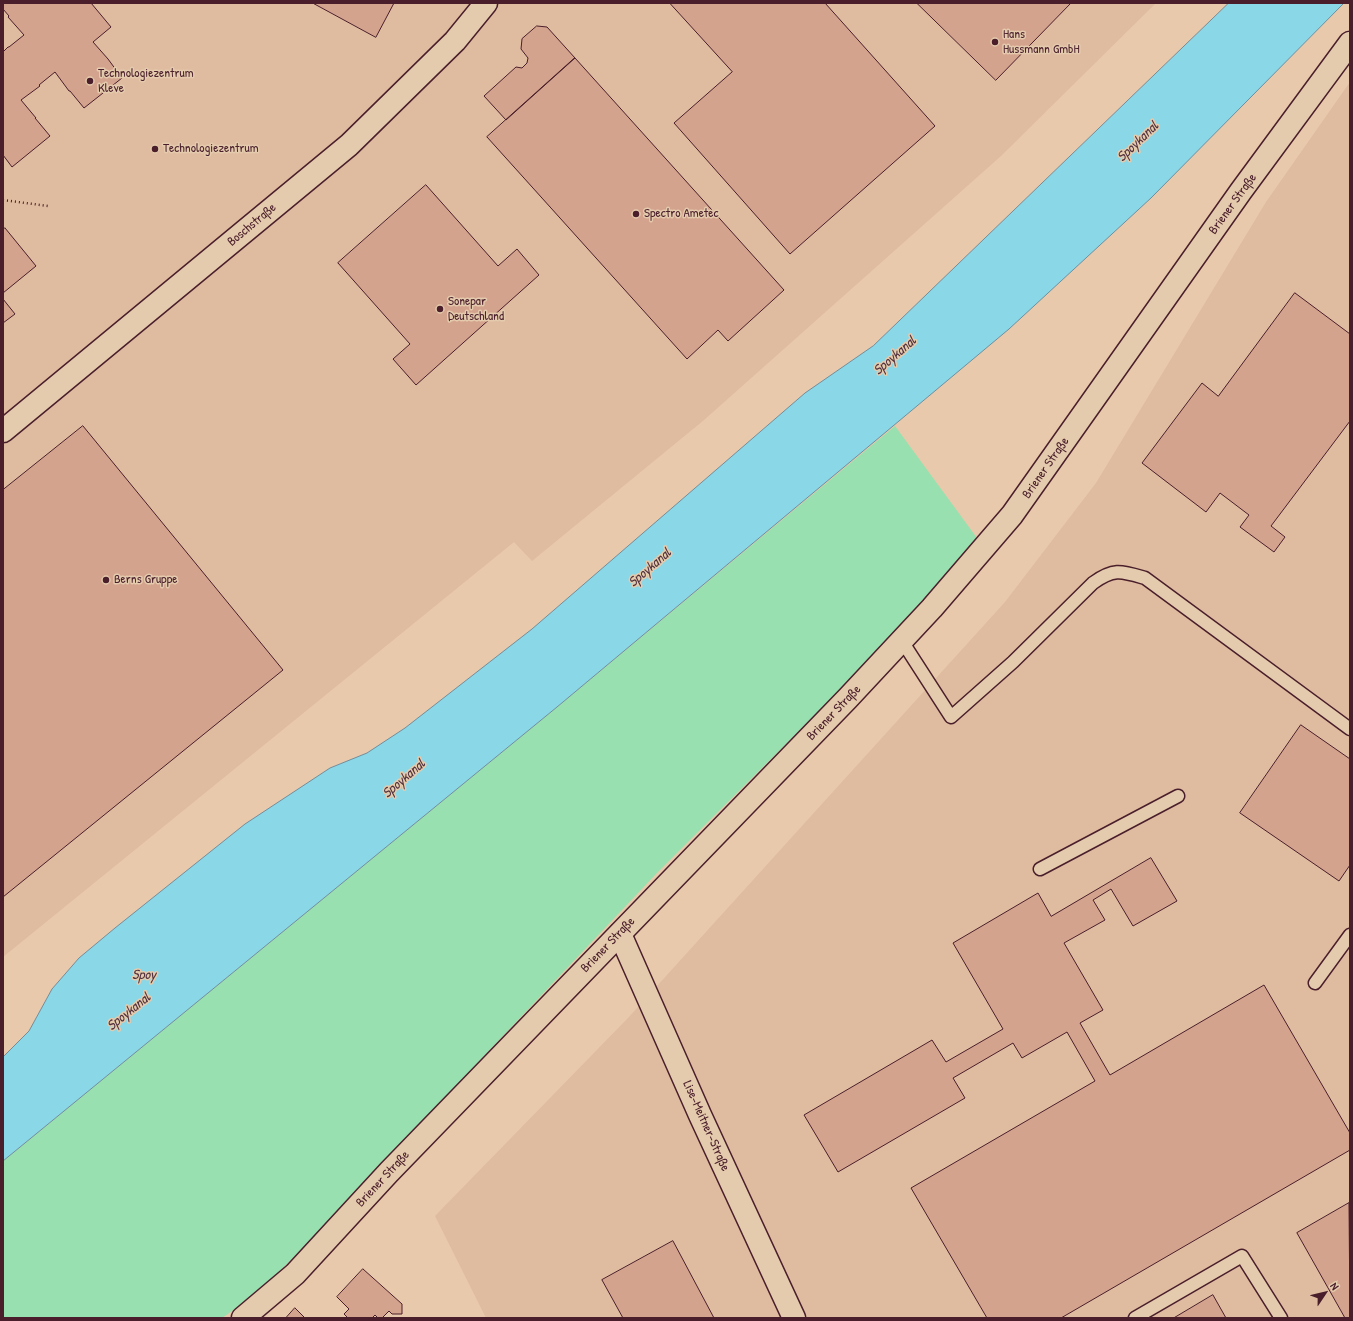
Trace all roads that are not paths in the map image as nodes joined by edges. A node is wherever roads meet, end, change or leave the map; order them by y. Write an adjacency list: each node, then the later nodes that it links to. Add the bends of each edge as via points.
1 (486, 3): 3 (street, Boschstraße, via 455,41 348,145)
2 (1350, 43): 4 (street, Briener Straße, via 1241,191 1012,515)
3 (3, 431)
4 (902, 641): 5 (lane, via 951,717 1013,662 1093,583 1104,575 1120,571 1145,578); 8 (street, Briener Straße)
5 (1350, 729)
6 (1178, 796): 7 (lane)
7 (1040, 869)
8 (620, 934): 11 (street, Briener Straße, via 388,1172 295,1274); 12 (street, Lise-Meitner-Straße)
9 (1350, 935): 10 (lane)
10 (1315, 983)
11 (242, 1318)
12 (794, 1318)
13 (1135, 1318): 14 (lane, via 1242,1256)
14 (1281, 1318)

